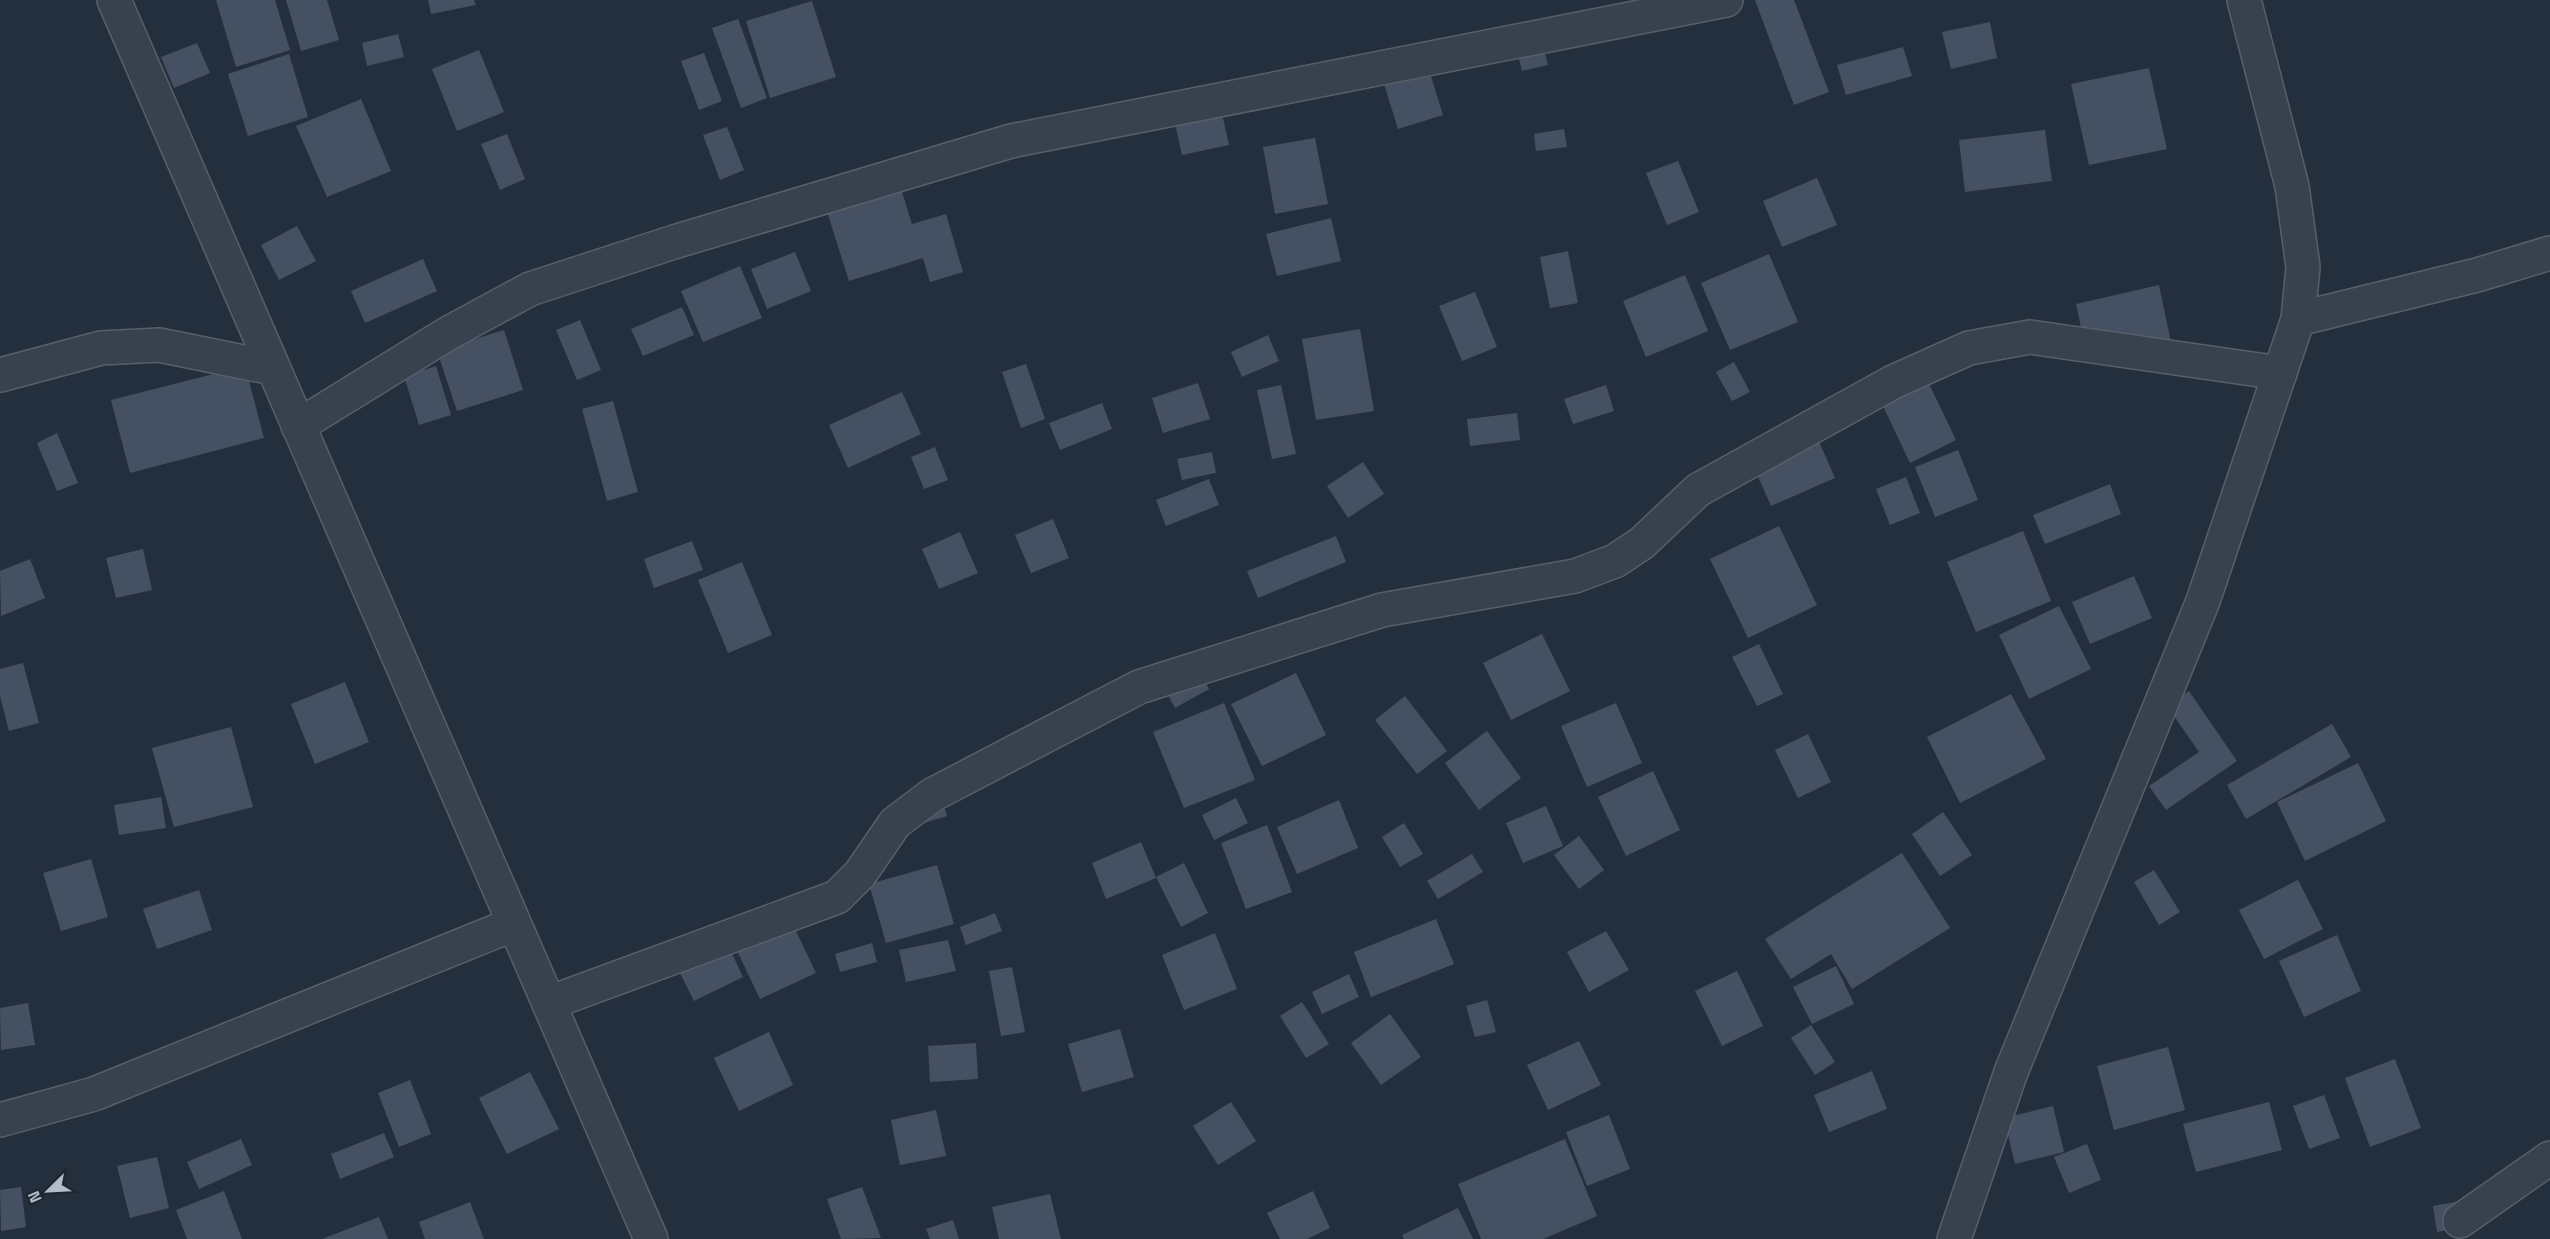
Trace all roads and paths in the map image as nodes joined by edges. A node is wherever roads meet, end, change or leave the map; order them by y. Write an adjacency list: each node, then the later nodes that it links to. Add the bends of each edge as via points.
1 (114, 0): 6 (street)
2 (1726, 0): 9 (street, via 1000,145 674,242 530,289 447,334)
3 (2244, 0): 5 (street, via 2292,186 2303,267)
4 (2550, 253): 5 (street)
5 (2298, 319): 7 (street)
6 (273, 368): 8 (street, via 159,345 101,348); 9 (street)
7 (2280, 373): 11 (street, via 2030,338 1969,348 1893,382 1698,490 1642,543 1615,561 1575,576 1382,610 1139,687 932,795 895,823 860,874 837,897); 16 (street, via 2204,601 2010,1072)
8 (0, 375)
9 (298, 426): 10 (street)
10 (514, 924): 11 (street); 12 (street, via 94,1094)
11 (549, 1003): 15 (street)
12 (0, 1120)
13 (2550, 1158): 14 (street)
14 (2460, 1221)
15 (651, 1239)
16 (1954, 1239)

